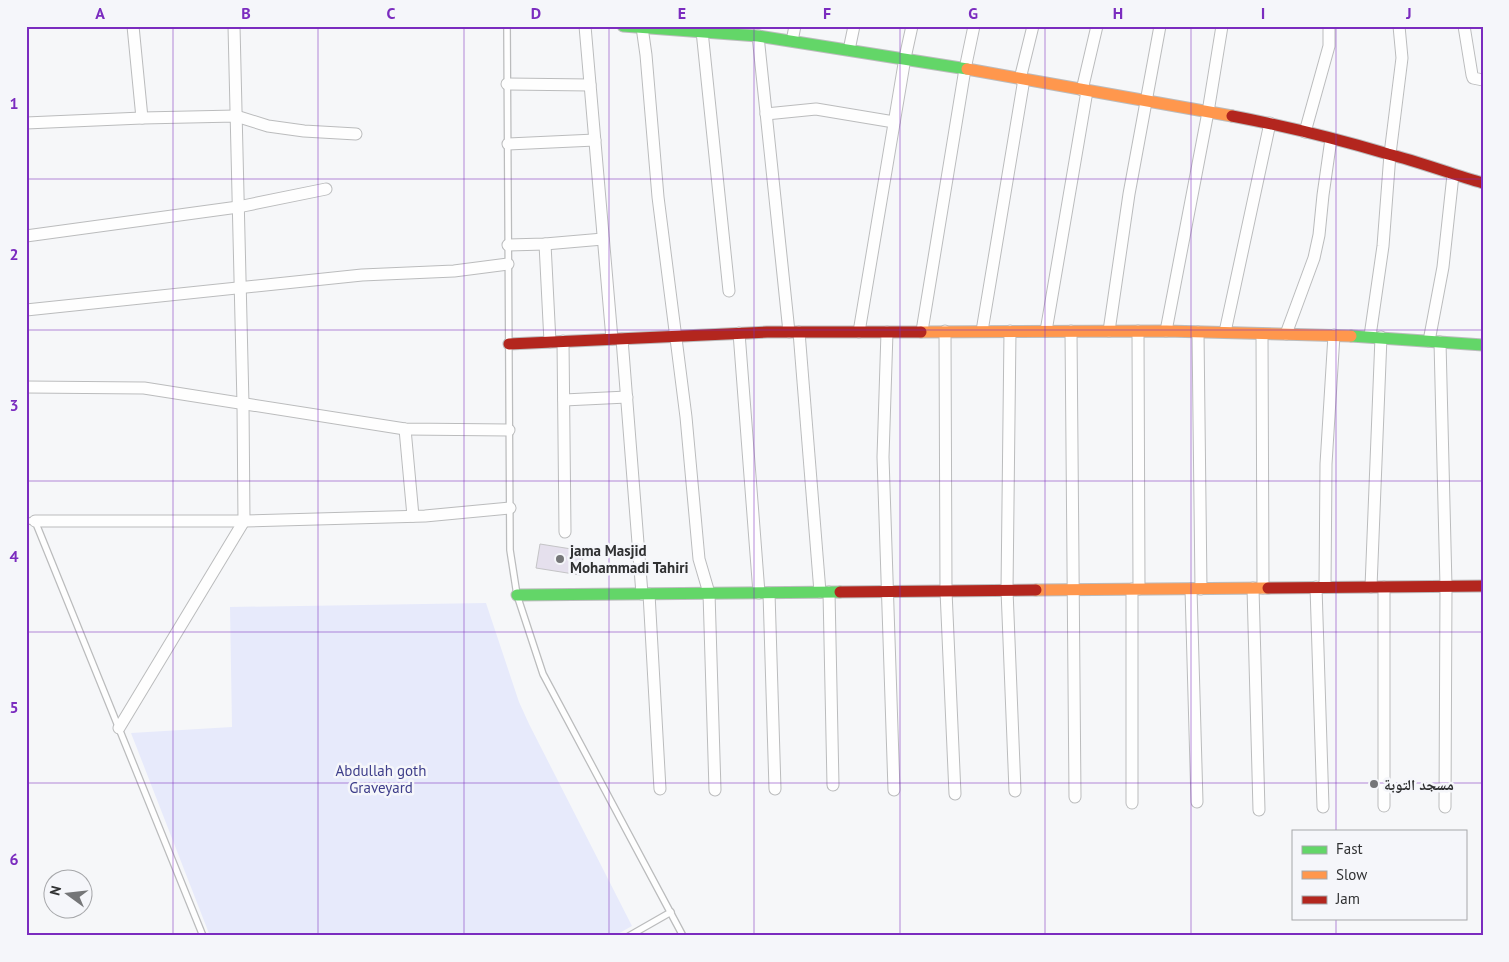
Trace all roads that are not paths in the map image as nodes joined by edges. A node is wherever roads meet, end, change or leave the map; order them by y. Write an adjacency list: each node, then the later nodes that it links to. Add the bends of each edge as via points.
1 (133, 26): 35 (street)
2 (234, 26): 34 (street)
3 (507, 26): 28 (lane)
4 (585, 26): 29 (street)
5 (623, 26): 17 (street)
6 (795, 26): 22 (street)
7 (854, 26): 23 (street)
8 (912, 26): 24 (street)
9 (974, 26): 25 (street)
10 (1033, 26): 26 (street)
11 (1097, 26): 30 (street)
12 (1160, 26): 31 (street)
13 (1222, 26): 32 (street)
14 (1329, 26): 39 (street, via 1329,46)
15 (1399, 26): 44 (street, via 1402,58)
16 (1464, 26): 27 (street, via 1473,78)
17 (642, 28): 18 (street); 75 (street)
18 (676, 28): 20 (street)
19 (735, 30): 20 (street); 21 (street)
20 (702, 31): 55 (street)
21 (758, 36): 22 (street); 33 (street)
22 (792, 41): 23 (street)
23 (849, 50): 24 (street)
24 (905, 58): 25 (street); 36 (street)
25 (965, 69): 26 (street); 57 (street)
26 (1022, 79): 30 (street); 58 (street)
27 (1483, 80)
28 (507, 84): 29 (street); 43 (lane)
29 (590, 85): 42 (street)
30 (1085, 90): 31 (street); 60 (street)
31 (1145, 101): 32 (street); 62 (street)
32 (1208, 112): 38 (street); 64 (street)
33 (766, 114): 36 (street, via 816,109); 65 (street)
34 (236, 116): 35 (street); 40 (street, via 304,132); 48 (street)
35 (142, 118): 37 (street)
36 (894, 122): 66 (street)
37 (26, 123)
38 (1270, 124): 39 (street); 70 (street)
39 (1305, 132): 41 (street)
40 (356, 134)
41 (1332, 139): 44 (street); 73 (street, via 1314,258)
42 (595, 140): 43 (street); 50 (street)
43 (508, 144): 52 (lane)
44 (1390, 154): 45 (street); 76 (street)
45 (1453, 175): 46 (street); 78 (street)
46 (1483, 182)
47 (326, 189): 48 (street)
48 (238, 207): 49 (street); 54 (street)
49 (26, 236)
50 (603, 239): 51 (street); 77 (street)
51 (545, 244): 52 (street); 79 (street)
52 (508, 245): 53 (lane)
53 (508, 264): 54 (street, via 454,271 362,275); 81 (lane)
54 (240, 289): 56 (street); 86 (street)
55 (729, 291)
56 (26, 310)
57 (922, 331): 67 (street); 68 (street)
58 (982, 331): 59 (street); 68 (street)
59 (1010, 331): 60 (street); 102 (street)
60 (1046, 331): 61 (street)
61 (1071, 331): 62 (street); 103 (street)
62 (1108, 331): 63 (street)
63 (1138, 331): 64 (street); 101 (street)
64 (1166, 331): 69 (street)
65 (794, 332): 66 (street); 71 (street); 105 (street)
66 (859, 332): 67 (street)
67 (887, 332): 106 (street, via 882,457)
68 (945, 332): 104 (street)
69 (1198, 332): 70 (street); 99 (street)
70 (1225, 332): 72 (street)
71 (739, 333): 75 (street); 108 (street)
72 (1262, 334): 73 (street); 100 (street)
73 (1286, 334): 74 (street)
74 (1334, 335): 76 (street); 96 (street)
75 (675, 336): 77 (street); 107 (street, via 699,559)
76 (1375, 337): 78 (street); 97 (street)
77 (617, 339): 80 (street); 84 (street)
78 (1434, 341): 82 (street); 94 (street)
79 (550, 342): 80 (street); 81 (street)
80 (563, 342): 85 (street)
81 (509, 344): 88 (lane)
82 (1483, 345)
83 (26, 387): 86 (street, via 144,388)
84 (627, 397): 85 (street); 109 (street)
85 (564, 400): 93 (street)
86 (243, 404): 87 (street); 92 (street)
87 (405, 429): 88 (street); 90 (street)
88 (509, 430): 89 (lane)
89 (510, 508): 90 (street); 110 (lane, via 510,550)
90 (413, 516): 92 (street)
91 (31, 521): 92 (street); 111 (lane)
92 (244, 521): 111 (street)
93 (565, 532)
94 (1446, 586): 95 (street); 98 (street); 124 (street)
95 (1483, 586)
96 (1320, 587): 97 (street); 100 (street); 123 (street)
97 (1371, 587): 98 (street)
98 (1384, 587): 122 (street)
99 (1196, 588): 100 (street); 101 (street); 120 (street)
100 (1258, 588): 125 (street)
101 (1135, 589): 103 (street); 121 (street)
102 (1007, 590): 103 (street); 104 (street); 117 (street)
103 (1073, 590): 119 (street)
104 (946, 591): 106 (street); 118 (street)
105 (824, 592): 106 (street); 108 (street); 112 (street)
106 (887, 592): 116 (street)
107 (710, 593): 108 (street); 109 (street); 115 (street)
108 (764, 593): 114 (street)
109 (646, 594): 110 (street); 113 (street)
110 (517, 595): 126 (lane, via 543,674)
111 (119, 728): 127 (lane)
112 (833, 785)
113 (660, 789)
114 (775, 789)
115 (715, 790)
116 (894, 790)
117 (1015, 791)
118 (955, 794)
119 (1075, 797)
120 (1197, 802)
121 (1132, 803)
122 (1384, 806)
123 (1323, 807)
124 (1445, 807)
125 (1259, 810)
126 (671, 912): 128 (lane); 129 (lane)
127 (203, 936)
128 (629, 936)
129 (684, 936)

